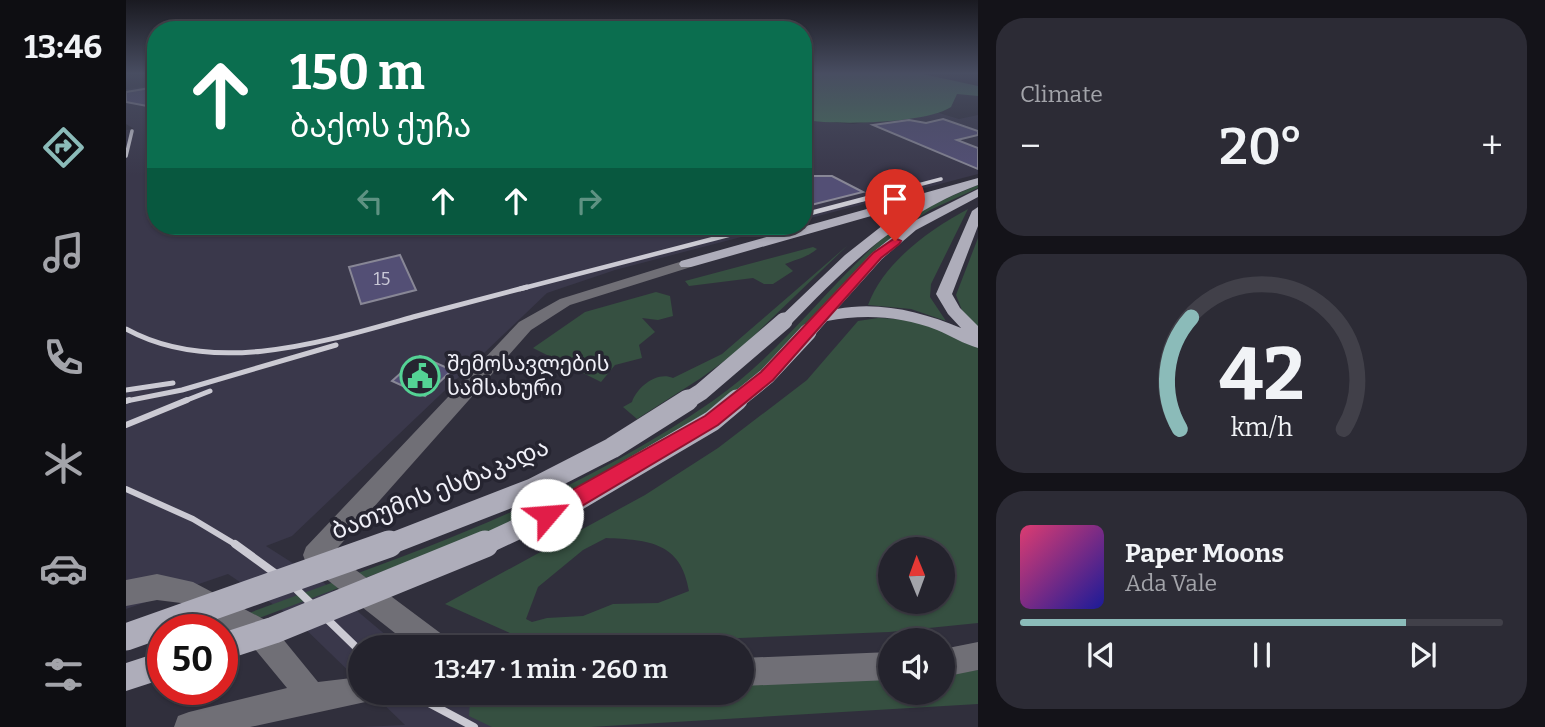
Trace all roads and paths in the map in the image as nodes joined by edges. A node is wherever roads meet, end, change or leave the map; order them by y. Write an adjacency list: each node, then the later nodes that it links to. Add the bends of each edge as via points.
1 (978, 181): 2 (main road)
2 (946, 191): 5 (main road); 13 (main road, ბათუმის ესტაკადა, bridge, via 858,249 701,392 612,448 532,489)
3 (978, 192): 8 (main road, via 904,234 877,256)
4 (978, 211): 9 (main road, via 944,294)
5 (812, 229)
6 (789, 235): 7 (main road)
7 (686, 264): 12 (street, via 565,302 525,326 316,555)
8 (815, 324): 10 (main road, via 861,311 909,314); 14 (main road, bridge, via 767,376 712,421 571,504 500,538)
9 (978, 336)
10 (978, 342)
11 (126, 593): 22 (street, via 157,587 184,591 259,632)
12 (420, 635)
13 (126, 637)
14 (238, 642)
15 (978, 656): 16 (street)
16 (955, 661)
17 (878, 666): 19 (street)
18 (147, 670): 20 (main road)
19 (754, 671)
20 (126, 677)
21 (348, 692): 22 (street)
22 (312, 697): 23 (street)
23 (189, 727)

